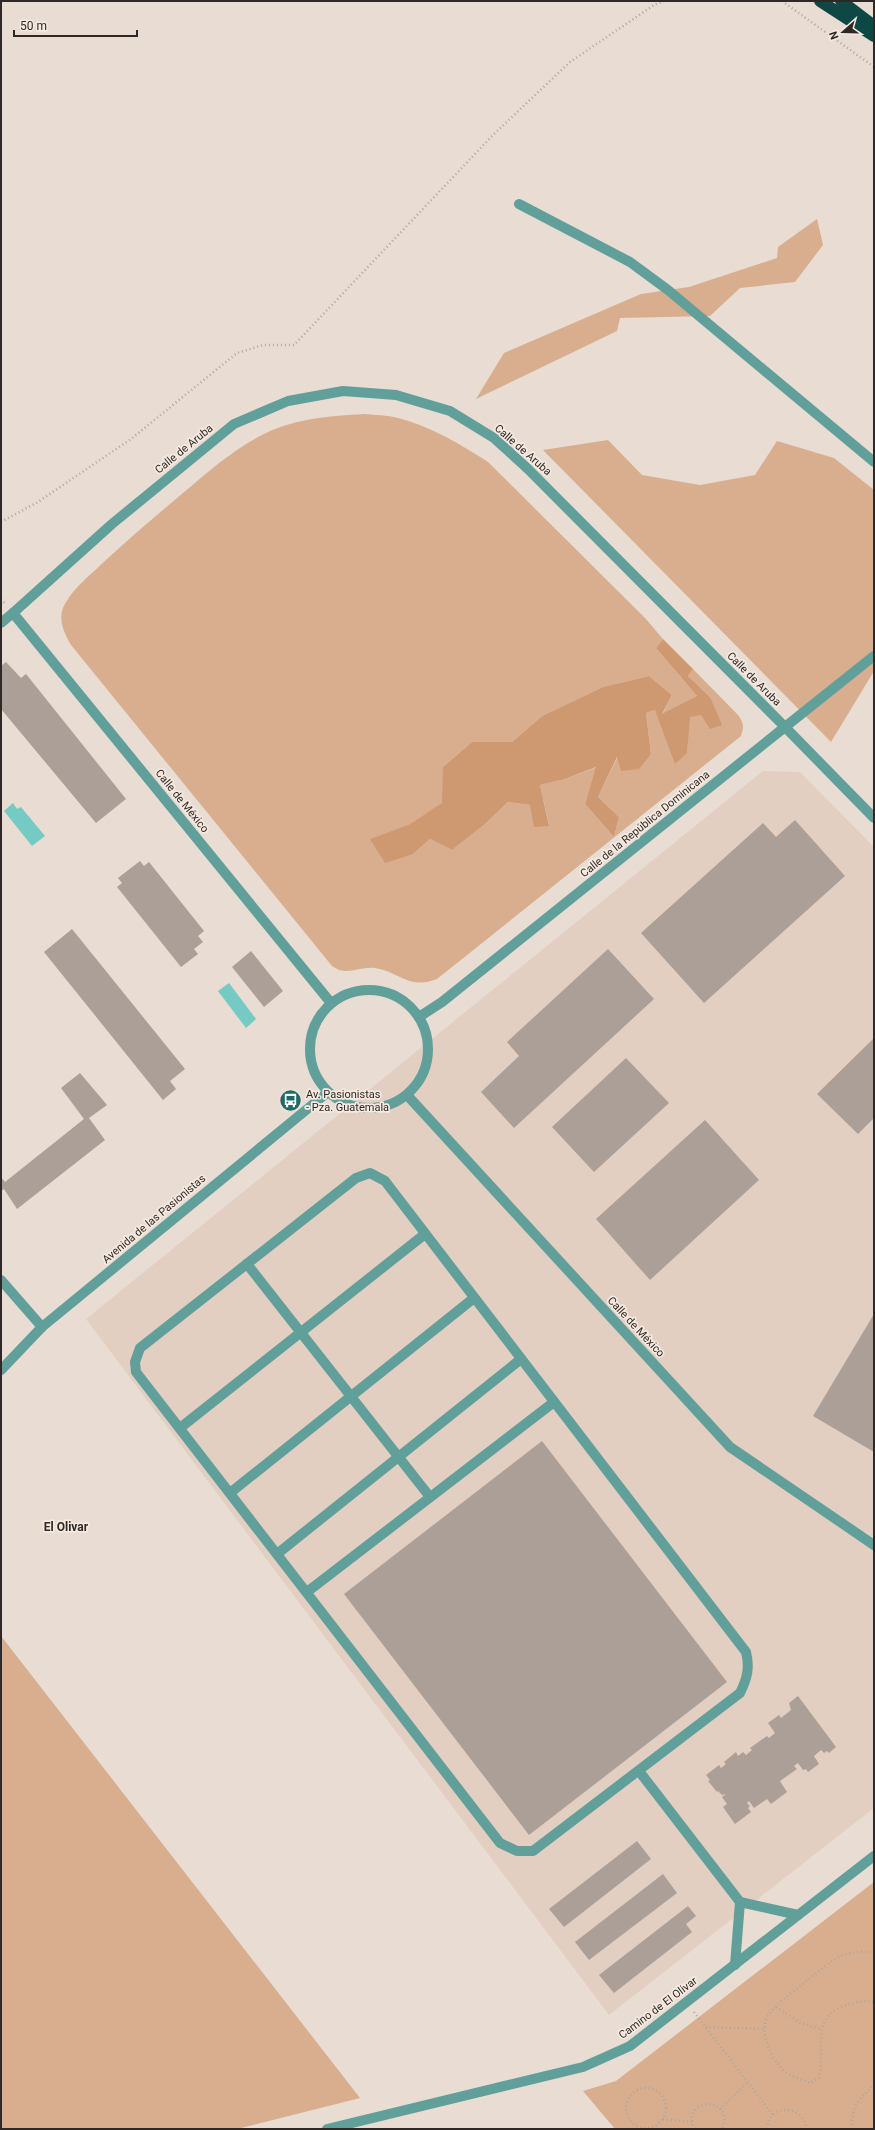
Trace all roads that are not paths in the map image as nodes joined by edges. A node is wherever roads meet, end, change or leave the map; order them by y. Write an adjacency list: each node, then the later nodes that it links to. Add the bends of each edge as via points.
1 (820, 1): 4 (highway)
2 (840, 1): 3 (highway)
3 (874, 26)
4 (874, 36)
5 (519, 204): 6 (street, via 630,262 662,285)
6 (874, 462)
7 (14, 614): 8 (street, Calle de Aruba); 10 (street, Calle de Aruba, via 112,524 234,424 288,401 343,392 396,395 450,411 494,438); 12 (street, Calle de México)
8 (1, 623)
9 (874, 656): 10 (street, Calle de la República Dominicana)
10 (785, 727): 11 (street); 13 (street, Calle de la República Dominicana, via 454,992)
11 (874, 818)
12 (332, 1003): 13 (street, via 349,993 368,990 388,993 405,1002); 14 (street, via 318,1018 311,1036 310,1056 316,1076)
13 (419, 1017): 15 (street, via 426,1033 426,1067)
14 (328, 1092): 15 (street, via 341,1102 358,1108 392,1104); 20 (street, Avenida de las Pasionistas)
15 (407, 1095): 30 (street, Calle de México, via 730,1447)
16 (424, 1234): 17 (street, via 384,1181 370,1173 356,1178); 19 (street); 21 (street)
17 (247, 1264): 21 (street); 26 (street, via 140,1348 135,1362 136,1372)
18 (1, 1280): 20 (street)
19 (474, 1298): 22 (street); 24 (street)
20 (42, 1327): 23 (street, Avenida de las Pasionistas)
21 (300, 1332): 24 (street); 26 (street)
22 (521, 1358): 25 (street); 27 (street)
23 (1, 1370)
24 (351, 1396): 27 (street); 28 (street)
25 (554, 1402): 29 (street); 33 (street, via 746,1652 749,1664 740,1693)
26 (180, 1428): 28 (street)
27 (399, 1456): 29 (street); 31 (street)
28 (230, 1494): 31 (street)
29 (430, 1497): 32 (street)
30 (874, 1545)
31 (277, 1554): 32 (street)
32 (307, 1592): 33 (street, via 500,1843 517,1851 533,1851)
33 (639, 1771): 35 (street)
34 (874, 1856): 36 (street, Camino de El Olivar)
35 (740, 1902): 36 (street); 37 (street)
36 (798, 1915): 37 (street, Camino de El Olivar)
37 (735, 1965): 38 (street, Camino de El Olivar, via 630,2046 583,2067)
38 (327, 2129)

